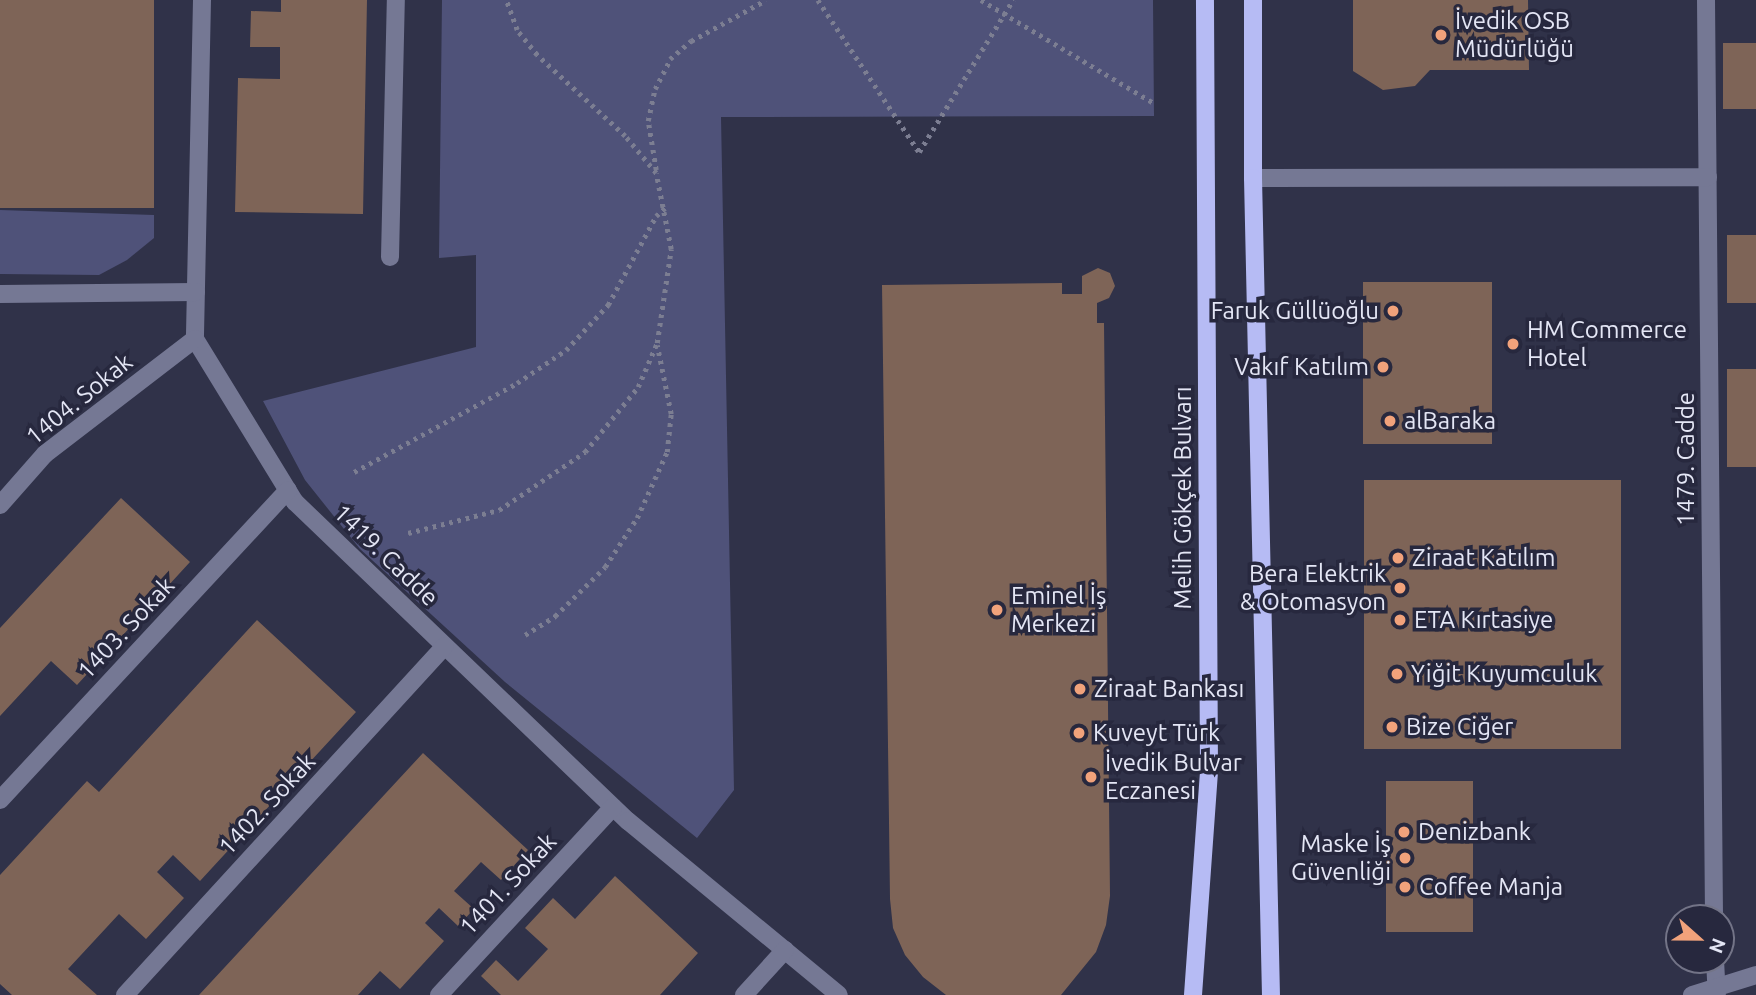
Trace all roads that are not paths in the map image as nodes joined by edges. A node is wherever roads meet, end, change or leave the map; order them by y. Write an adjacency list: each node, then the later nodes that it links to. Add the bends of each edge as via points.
1 (202, 0): 9 (street)
2 (396, 0): 8 (street)
3 (1205, 0): 26 (main road, Melih Gökçek Bulvarı, via 1209,771)
4 (1253, 0): 7 (main road)
5 (1706, 0): 6 (street, 1479. Cadde)
6 (1708, 177): 7 (street); 17 (street, 1479. Cadde)
7 (1253, 178): 27 (main road)
8 (390, 257)
9 (196, 292): 10 (street); 11 (street)
10 (0, 294)
11 (195, 339): 12 (street, 1419. Cadde); 13 (street, 1404. Sokak, via 45,454)
12 (288, 489): 14 (street, 1419. Cadde); 15 (street, 1403. Sokak)
13 (0, 505)
14 (445, 646): 16 (street, 1419. Cadde); 22 (street, 1402. Sokak)
15 (0, 800)
16 (614, 807): 18 (street, 1419. Cadde); 23 (street, 1401. Sokak)
17 (1714, 904)
18 (785, 950): 24 (street); 25 (street, 1419. Cadde)
19 (1715, 974): 21 (street)
20 (1756, 975): 21 (street)
21 (1716, 992): 28 (street)
22 (125, 995)
23 (439, 995)
24 (744, 995)
25 (839, 995)
26 (1193, 995)
27 (1271, 995)
28 (1692, 995)

